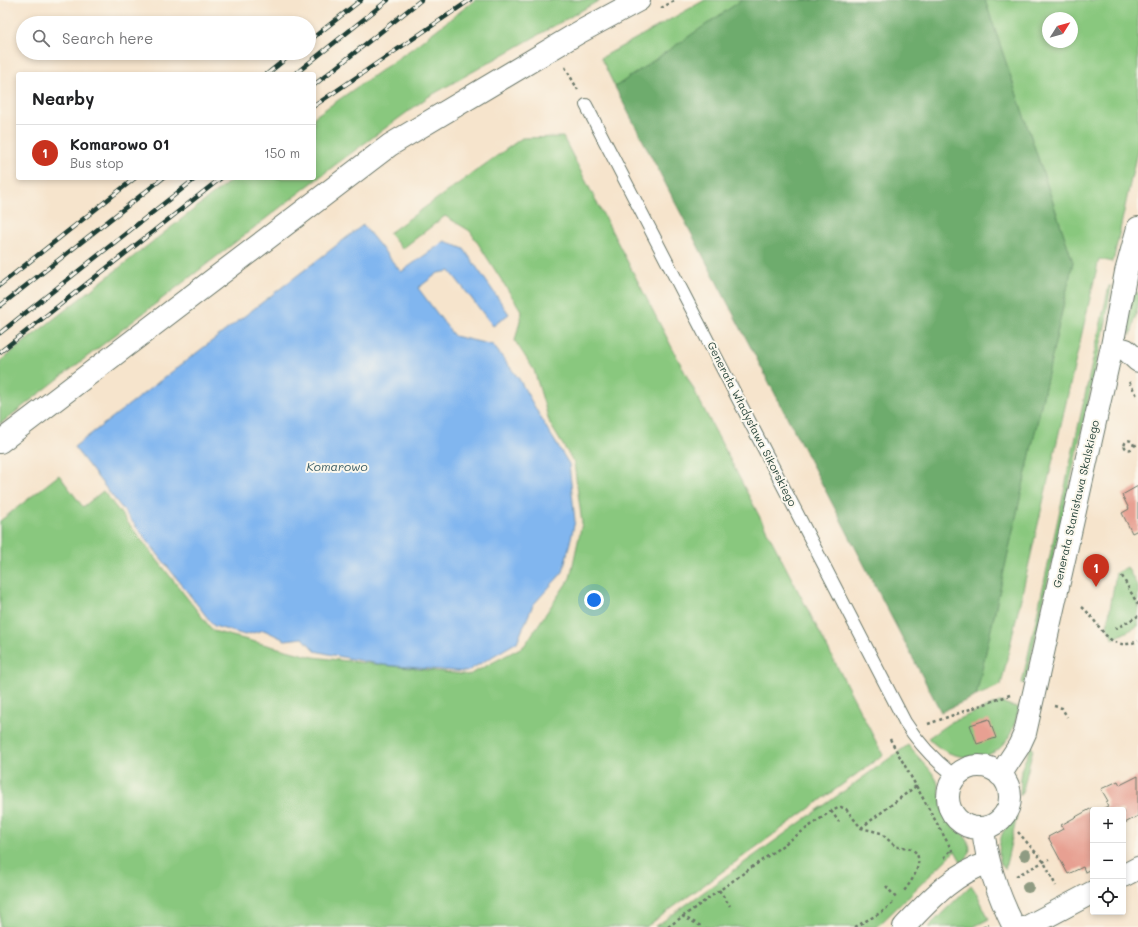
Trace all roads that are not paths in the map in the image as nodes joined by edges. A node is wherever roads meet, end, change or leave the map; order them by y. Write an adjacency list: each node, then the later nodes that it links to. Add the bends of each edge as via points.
1 (639, 0): 6 (street, via 578,32 390,144)
2 (586, 105): 8 (lane, Generała Władysława Sikorskiego, via 913,734 932,757)
3 (1138, 228): 4 (street, Generała Stanisława Skalskiego, via 1126,272)
4 (1112, 346): 5 (street, via 1126,350); 7 (street, Generała Stanisława Skalskiego, via 1025,733)
5 (1133, 370)
6 (0, 442)
7 (1000, 775): 8 (street, via 992,769 975,766); 9 (street, via 1009,788 1009,807 998,822)
8 (955, 776): 9 (street, via 948,793 948,801 954,816 966,826)
9 (983, 829): 10 (street)
10 (988, 863): 14 (street, via 956,877); 15 (street, via 1000,900)
11 (1138, 868): 12 (street)
12 (1126, 874)
13 (1090, 894): 16 (street)
14 (904, 927)
15 (1014, 927)
16 (1027, 927)

